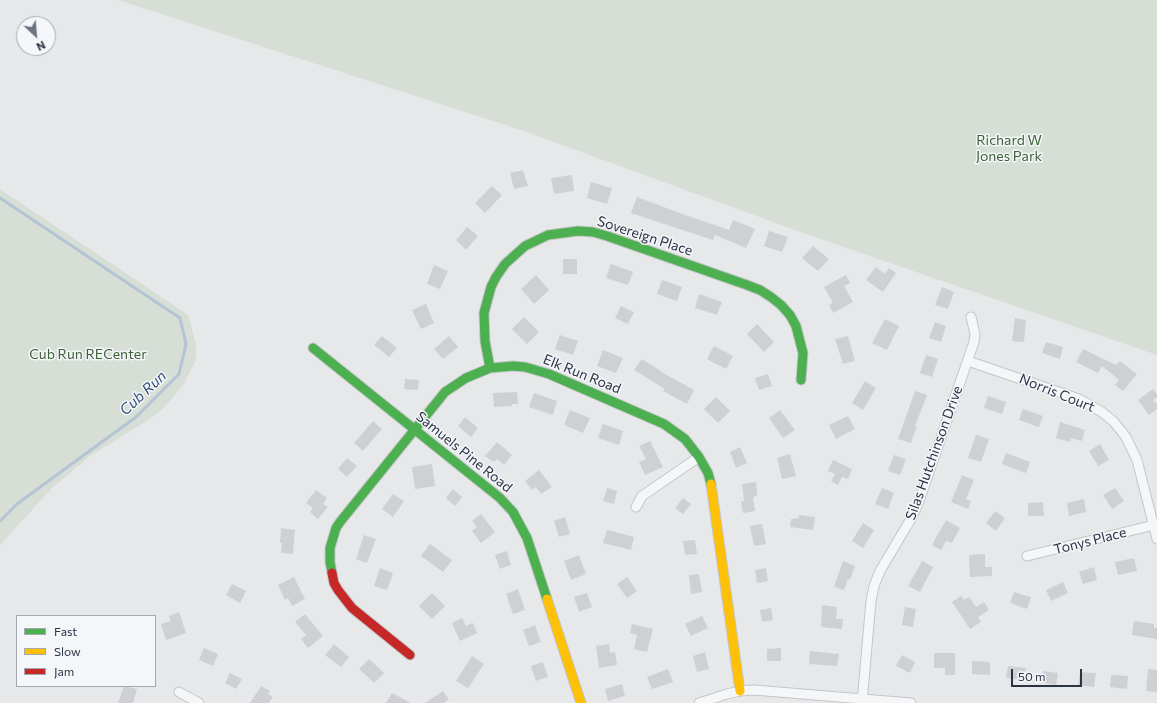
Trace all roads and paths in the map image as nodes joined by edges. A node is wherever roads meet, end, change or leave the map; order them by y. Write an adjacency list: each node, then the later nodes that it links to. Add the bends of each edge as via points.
1 (971, 317): 3 (street, Silas Hutchinson Drive, via 975,334)
2 (313, 348): 6 (street, Samuels Pine Road)
3 (968, 361): 9 (street, Norris Court, via 1079,399 1113,421 1126,437 1137,460); 15 (street, Silas Hutchinson Drive, via 918,504 874,586)
4 (490, 368): 5 (street, Sovereign Place, via 485,341 484,313 496,277 516,253 534,241 548,235 578,231 608,236 747,285 771,297 790,315 796,326 803,353); 6 (street, Elk Run Road, via 452,386); 7 (street, Elk Run Road, via 525,367 549,374 664,424 685,440)
5 (801, 380)
6 (414, 429): 12 (street, Elk Run Road, via 340,522 332,542 330,562 334,583 346,603); 17 (street, Samuels Pine Road, via 500,498 519,520)
7 (699, 457): 8 (street, via 642,496); 13 (street, Elk Run Road, via 710,478 714,495)
8 (636, 508)
9 (1154, 525): 10 (street, Norris Court); 11 (street, Tonys Place)
10 (1157, 539)
11 (1027, 556)
12 (410, 655)
13 (740, 691): 15 (street, via 754,690); 18 (street)
14 (179, 692): 16 (street)
15 (862, 701): 19 (street)
16 (199, 703)
17 (581, 703)
18 (698, 703)
19 (911, 703)

